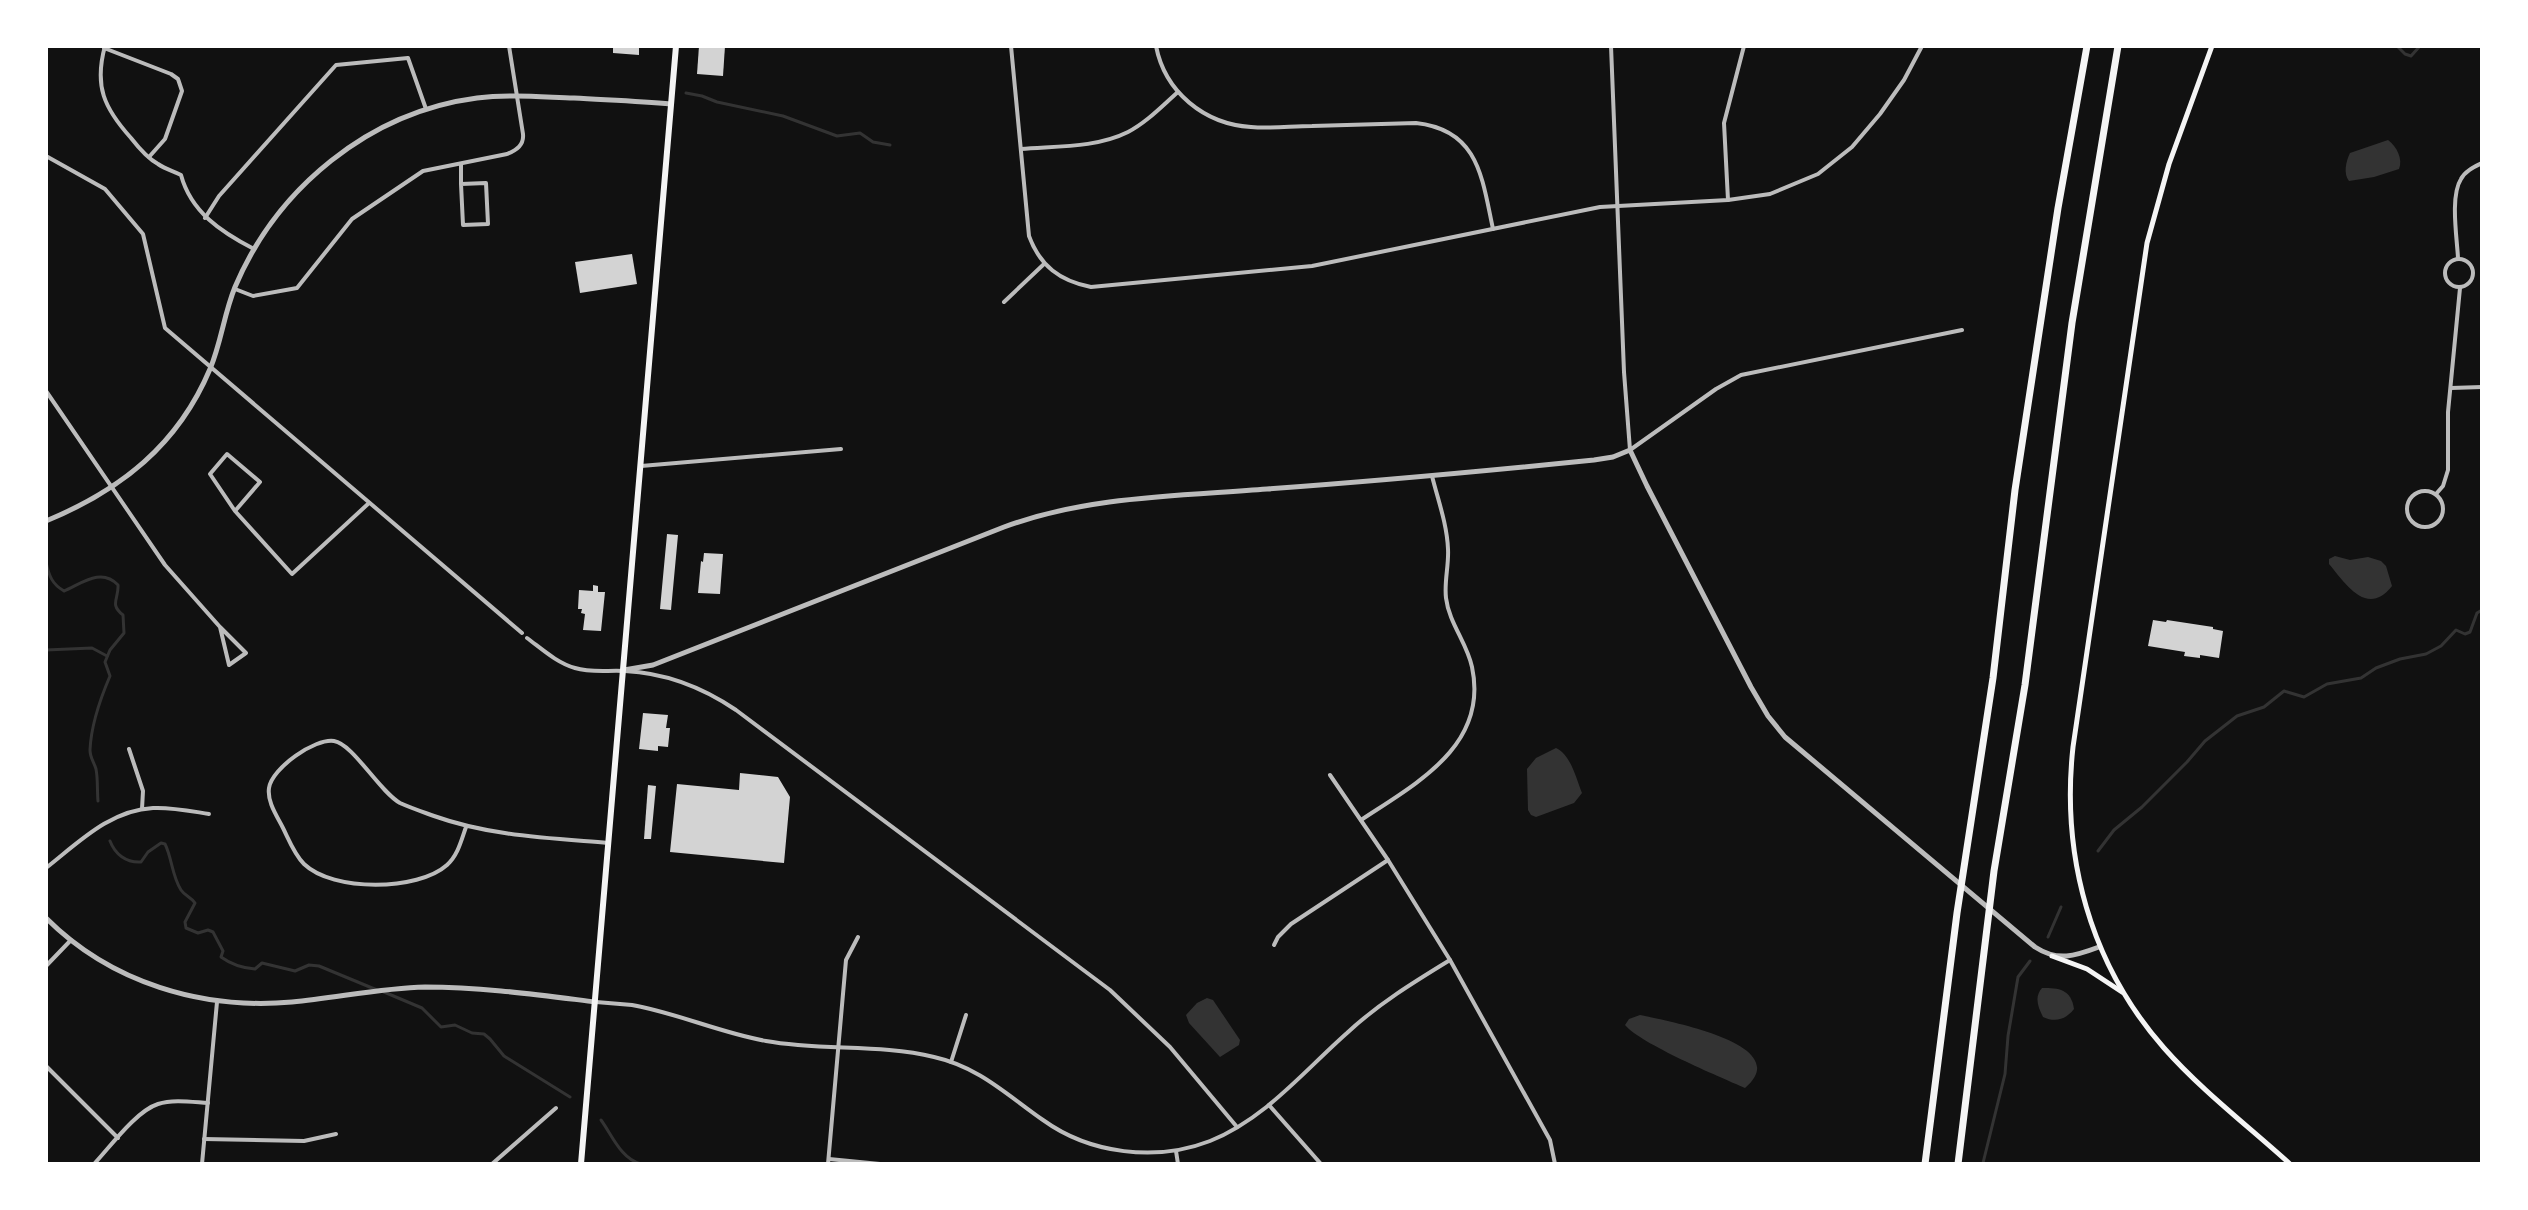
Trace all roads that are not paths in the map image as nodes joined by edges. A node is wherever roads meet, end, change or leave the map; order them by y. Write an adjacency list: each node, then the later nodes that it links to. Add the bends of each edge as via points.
1 (509, 46): 13 (street)
2 (676, 46): 14 (main road)
3 (1011, 46): 16 (street)
4 (1156, 46): 12 (street)
5 (1611, 46): 23 (street)
6 (1744, 46): 22 (street, via 1724,123)
7 (1922, 46): 22 (street, via 1880,114 1836,161 1785,189)
8 (2087, 46): 93 (highway, via 2015,490)
9 (2118, 46): 94 (highway, via 2072,323)
10 (2212, 46): 65 (main road, via 2147,243 2073,747 2073,846)
11 (104, 47): 18 (street, via 102,95 117,122); 18 (street, via 171,74 181,85 165,139)
12 (1178, 92): 16 (street, via 1126,133); 25 (street, via 1217,120 1252,128 1416,123 1439,128 1459,140 1477,162)
13 (516, 95): 14 (street); 15 (street); 20 (street, via 523,140 519,148)
14 (671, 104): 41 (main road)
15 (426, 109): 24 (street, via 408,58 336,65); 26 (street, via 373,133 324,166 288,200)
16 (1021, 149): 28 (street, via 1029,236)
17 (46, 156): 35 (street, via 105,189 143,234 165,328)
18 (149, 157): 24 (street, via 181,175)
19 (2482, 163): 27 (street, via 2460,179 2455,195)
20 (461, 164): 21 (street); 32 (street, via 423,171 352,219 297,288 253,296)
21 (461, 184): 21 (street, via 486,183 488,224 463,225)
22 (1728, 200): 23 (street)
23 (1618, 206): 25 (street); 40 (street)
24 (205, 218): 26 (street)
25 (1493, 229): 28 (street, via 1312,266 1105,286 1068,281)
26 (254, 249): 32 (street)
27 (2458, 258): 30 (street); 31 (street, via 2445,273 2448,282)
28 (1044, 264): 33 (street)
29 (2482, 273): 30 (street)
30 (2473, 274): 31 (street)
31 (2460, 288): 37 (street)
32 (234, 289): 35 (street)
33 (1004, 302)
34 (1962, 330): 40 (street, via 1741,375)
35 (212, 365): 43 (street, via 165,441); 45 (street)
36 (2482, 387): 37 (street)
37 (2451, 388): 44 (street, via 2448,470)
38 (46, 391): 43 (street)
39 (841, 449): 41 (street)
40 (1630, 450): 42 (street, via 1594,460); 66 (street, via 1751,687 1777,727)
41 (641, 466): 51 (main road)
42 (1432, 476): 51 (street, via 1155,497 1057,510 653,665); 56 (street, via 1446,530 1449,612 1473,671 1472,709 1458,742 1436,770)
43 (113, 488): 47 (street); 48 (street, via 165,565)
44 (2436, 494): 44 (street, via 2414,493 2406,509 2410,520 2420,527 2437,522 2443,505)
45 (369, 503): 46 (street, via 292,574); 49 (street)
46 (235, 511): 46 (street, via 210,474 227,454 260,482)
47 (46, 521)
48 (220, 627): 48 (street, via 223,640 229,665 246,653)
49 (522, 633)
50 (527, 638): 51 (street, via 573,668)
51 (624, 670): 58 (main road); 79 (street, via 661,675 703,690 766,732 1110,990 1170,1047)
52 (129, 749): 54 (street, via 143,791)
53 (1330, 775): 56 (street)
54 (142, 809): 55 (street); 60 (street, via 103,824)
55 (209, 814)
56 (1361, 820): 59 (street)
57 (466, 827): 57 (street, via 392,798 348,748 332,741 314,745 286,763 269,787 272,806 295,853 313,871 338,881 389,886 441,870 457,853); 58 (street)
58 (609, 843): 71 (main road)
59 (1388, 860): 64 (street, via 1291,924); 67 (street)
60 (46, 868)
61 (46, 918): 63 (street)
62 (858, 937): 73 (street, via 846,960)
63 (71, 940): 68 (street); 70 (street, via 136,979)
64 (1274, 945)
65 (2099, 947): 66 (street); 69 (main road)
66 (2052, 956): 69 (main road, via 2087,969)
67 (1450, 960): 77 (street, via 1371,1011); 92 (street, via 1550,1140)
68 (46, 966)
69 (2124, 994): 95 (main road, via 2178,1063)
70 (217, 1002): 71 (street, via 269,1004 425,987); 76 (street)
71 (596, 1002): 73 (street, via 633,1006 768,1041); 88 (main road)
72 (966, 1015): 74 (street)
73 (839, 1047): 74 (street); 84 (street)
74 (951, 1062): 83 (street, via 985,1077 1044,1121 1083,1141 1126,1151)
75 (46, 1066): 81 (street)
76 (208, 1103): 81 (street, via 156,1104); 82 (street)
77 (1269, 1105): 79 (street); 91 (street)
78 (556, 1108): 87 (street)
79 (1237, 1127): 83 (street)
80 (336, 1134): 82 (street, via 304,1141)
81 (118, 1138): 85 (street)
82 (204, 1139): 86 (street)
83 (1176, 1151): 90 (street)
84 (829, 1162): 89 (street)
85 (94, 1164)
86 (202, 1164)
87 (492, 1164)
88 (581, 1164)
89 (880, 1164)
90 (1178, 1164)
91 (1321, 1164)
92 (1555, 1164)
93 (1925, 1164)
94 (1958, 1164)
95 (2290, 1164)

